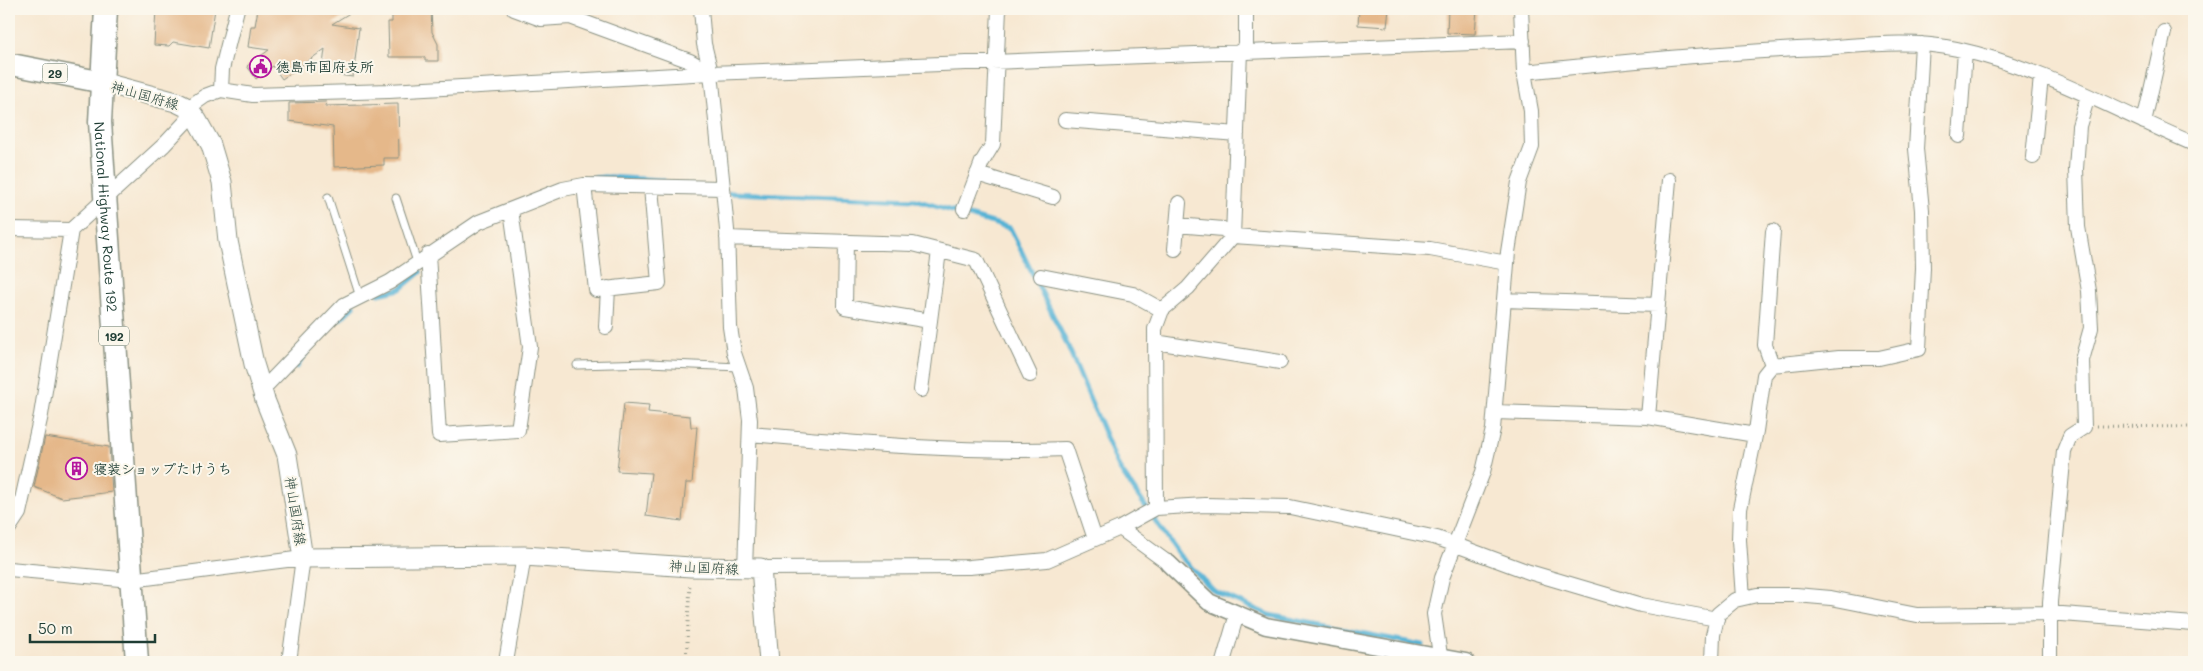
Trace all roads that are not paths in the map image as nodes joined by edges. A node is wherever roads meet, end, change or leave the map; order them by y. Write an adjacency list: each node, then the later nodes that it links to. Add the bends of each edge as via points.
1 (106, 9): 18 (highway, National Highway Route 192 / 192)
2 (237, 9): 19 (street, via 222,69)
3 (514, 9): 16 (street, via 540,19 570,18 690,61)
4 (701, 9): 16 (street)
5 (999, 9): 13 (street)
6 (1246, 9): 11 (street)
7 (1522, 9): 9 (street)
8 (2164, 32): 23 (street)
9 (1523, 41): 11 (street); 15 (street)
10 (1922, 44): 12 (street); 15 (street, via 1772,50); 62 (street, via 1916,149 1923,258 1919,349 1879,358 1840,358)
11 (1243, 51): 13 (street); 24 (street)
12 (1965, 51): 17 (street); 25 (street)
13 (997, 62): 16 (street); 28 (street, via 993,144)
14 (9, 64): 18 (main road, 29)
15 (1524, 72): 50 (street, via 1531,111 1532,147 1519,182)
16 (710, 73): 19 (street, via 389,91 253,94); 32 (street)
17 (2041, 77): 20 (street); 27 (street)
18 (101, 82): 21 (main road, 神山国府線, via 176,102); 34 (highway, National Highway Route 192 / 192, via 100,122)
19 (221, 90): 21 (street, via 205,96)
20 (2088, 96): 23 (street); 83 (street, via 2079,126 2076,169 2078,227 2089,291 2091,328 2082,360 2084,427 2070,436 2064,451)
21 (190, 111): 34 (street, via 164,146); 65 (main road, 神山国府線, via 211,145 222,182 228,241)
22 (1064, 120): 24 (street)
23 (2144, 122): 26 (street)
24 (1237, 134): 44 (street)
25 (1959, 136)
26 (2194, 144)
27 (2033, 157)
28 (977, 174): 35 (street); 38 (street)
29 (1669, 180): 55 (street)
30 (584, 185): 31 (street); 39 (street); 52 (street, via 596,290)
31 (651, 187): 32 (street); 52 (street, via 659,284)
32 (723, 188): 45 (street)
33 (328, 196): 53 (lane)
34 (106, 197): 42 (street); 81 (highway, National Highway Route 192 / 192)
35 (1053, 197)
36 (396, 198): 49 (lane)
37 (1179, 203): 40 (street)
38 (964, 209)
39 (511, 210): 49 (street, via 479,222); 49 (street, via 530,347 518,430 439,435)
40 (1177, 226): 44 (street, via 1223,229); 47 (street)
41 (9, 229): 42 (street)
42 (71, 230): 72 (street, via 36,443 19,513)
43 (1773, 230): 62 (street, via 1765,345)
44 (1232, 236): 50 (street, via 1430,249); 56 (street, via 1188,288)
45 (727, 238): 46 (street); 63 (street, via 730,327)
46 (846, 242): 48 (street, via 913,244); 57 (street, via 845,307)
47 (1175, 249)
48 (939, 251): 57 (street); 64 (street, via 976,260)
49 (422, 258): 53 (street, via 390,282)
50 (1507, 263): 54 (street)
51 (1041, 276): 56 (street, via 1133,294)
52 (608, 288): 58 (street)
53 (360, 297): 65 (street, via 344,305)
54 (1504, 300): 55 (street); 67 (street)
55 (1658, 305): 68 (street)
56 (1162, 310): 59 (street, via 1155,328)
57 (930, 321): 66 (street)
58 (606, 326)
59 (1155, 342): 60 (street); 71 (street)
60 (1280, 362)
61 (578, 365): 63 (lane, via 648,363)
62 (1772, 365): 70 (street, via 1764,375)
63 (739, 367): 69 (street, via 746,388)
64 (1030, 375)
65 (262, 390): 77 (main road, 神山国府線, via 287,455)
66 (921, 390)
67 (1495, 412): 68 (street); 75 (street, via 1483,472)
68 (1648, 417): 70 (street)
69 (750, 434): 74 (street, via 894,446 1022,451 1065,449); 80 (street)
70 (1755, 435): 82 (street, via 1740,508)
71 (1152, 509): 73 (street); 75 (street, via 1205,505 1290,506 1437,538)
72 (9, 528)
73 (1120, 528): 74 (street); 78 (street)
74 (1095, 539): 80 (street, via 1047,560 968,567)
75 (1454, 545): 85 (street, via 1641,606); 87 (street, via 1434,614)
76 (524, 556): 77 (main road, 神山国府線); 80 (main road, 神山国府線); 90 (street)
77 (303, 558): 81 (street); 89 (street)
78 (1168, 563): 84 (street, via 1209,602)
79 (9, 569): 81 (street)
80 (753, 569): 91 (main road)
81 (131, 580): 88 (highway, National Highway Route 192 / 192)
82 (1743, 598): 83 (street, via 1786,595 1831,598 1917,615); 85 (street, via 1735,600 1718,614)
83 (2049, 613): 86 (street); 95 (street)
84 (1237, 614): 87 (street, via 1266,626); 92 (street)
85 (1717, 619): 94 (street)
86 (2194, 624)
87 (1441, 660): 93 (street)
88 (136, 662)
89 (289, 662)
90 (506, 662)
91 (769, 662)
92 (1223, 662)
93 (1466, 662)
94 (1712, 662)
95 (2050, 662)

